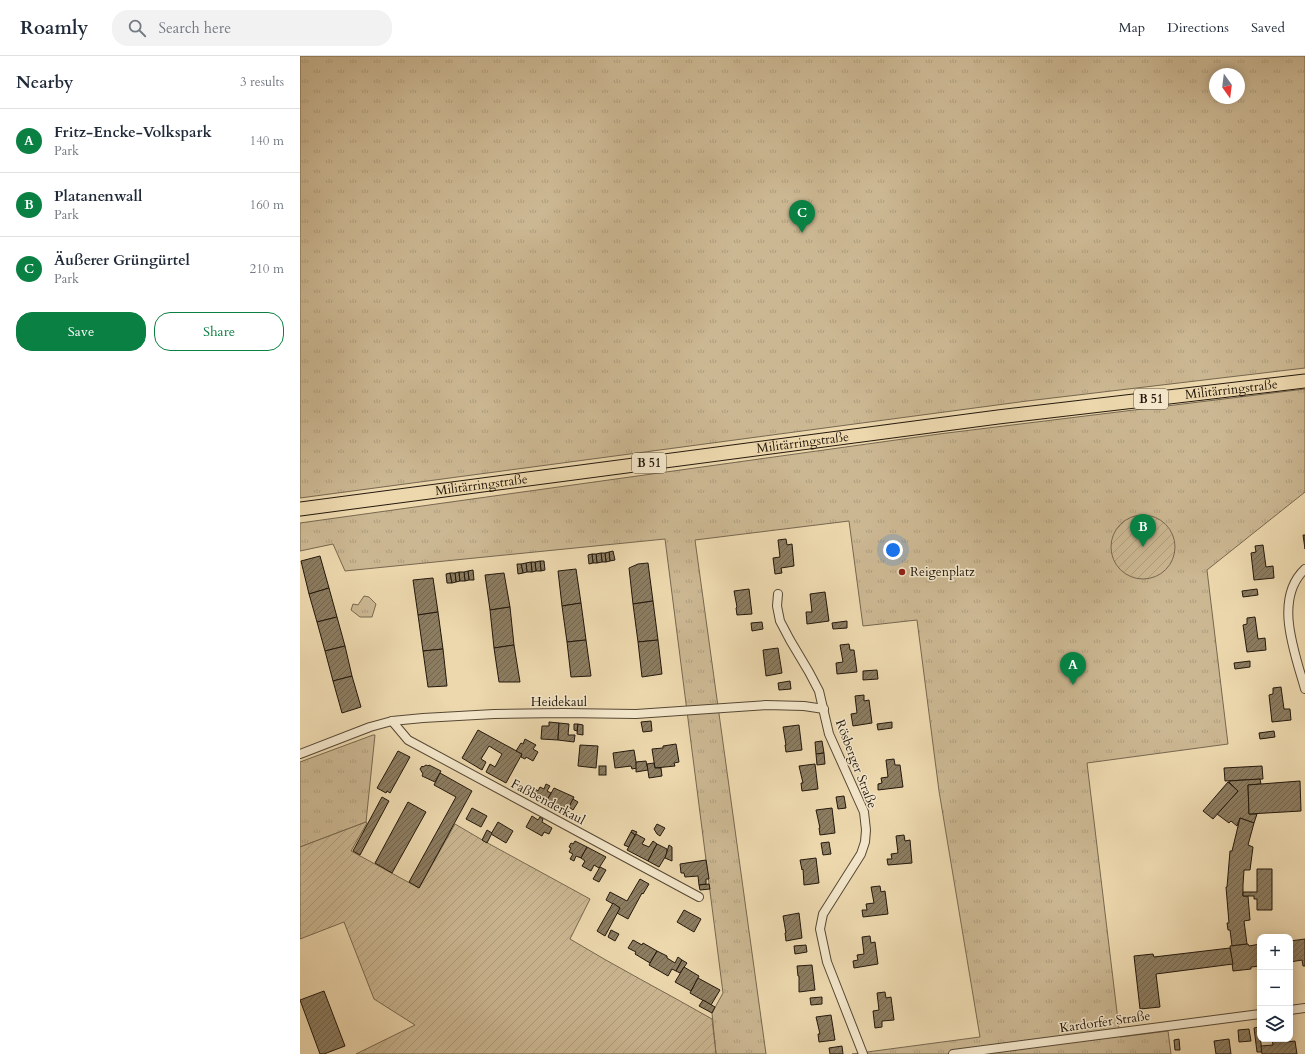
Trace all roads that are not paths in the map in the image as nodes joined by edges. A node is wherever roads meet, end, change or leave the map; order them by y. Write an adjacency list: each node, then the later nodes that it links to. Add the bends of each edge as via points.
1 (1305, 381): 2 (main road, Militärringstraße / B 51, via 998,417)
2 (300, 509)
3 (1305, 569): 5 (street, via 1293,584 1288,618)
4 (778, 594): 6 (street, Rösberger Straße, via 780,621 819,691)
5 (1305, 689)
6 (824, 709): 7 (street, Heidekaul, via 766,705 636,714 494,714); 13 (street, Rösberger Straße, via 829,734 864,812 866,830 861,854 823,914 820,928 827,962)
7 (392, 721): 8 (street, Heidekaul); 9 (street, Faßbenderkaul, via 408,740)
8 (300, 754)
9 (699, 897)
10 (1305, 1008): 11 (street)
11 (1293, 1010)
12 (1257, 1014): 14 (street, Kardorfer Straße)
13 (863, 1054)
14 (953, 1054)

